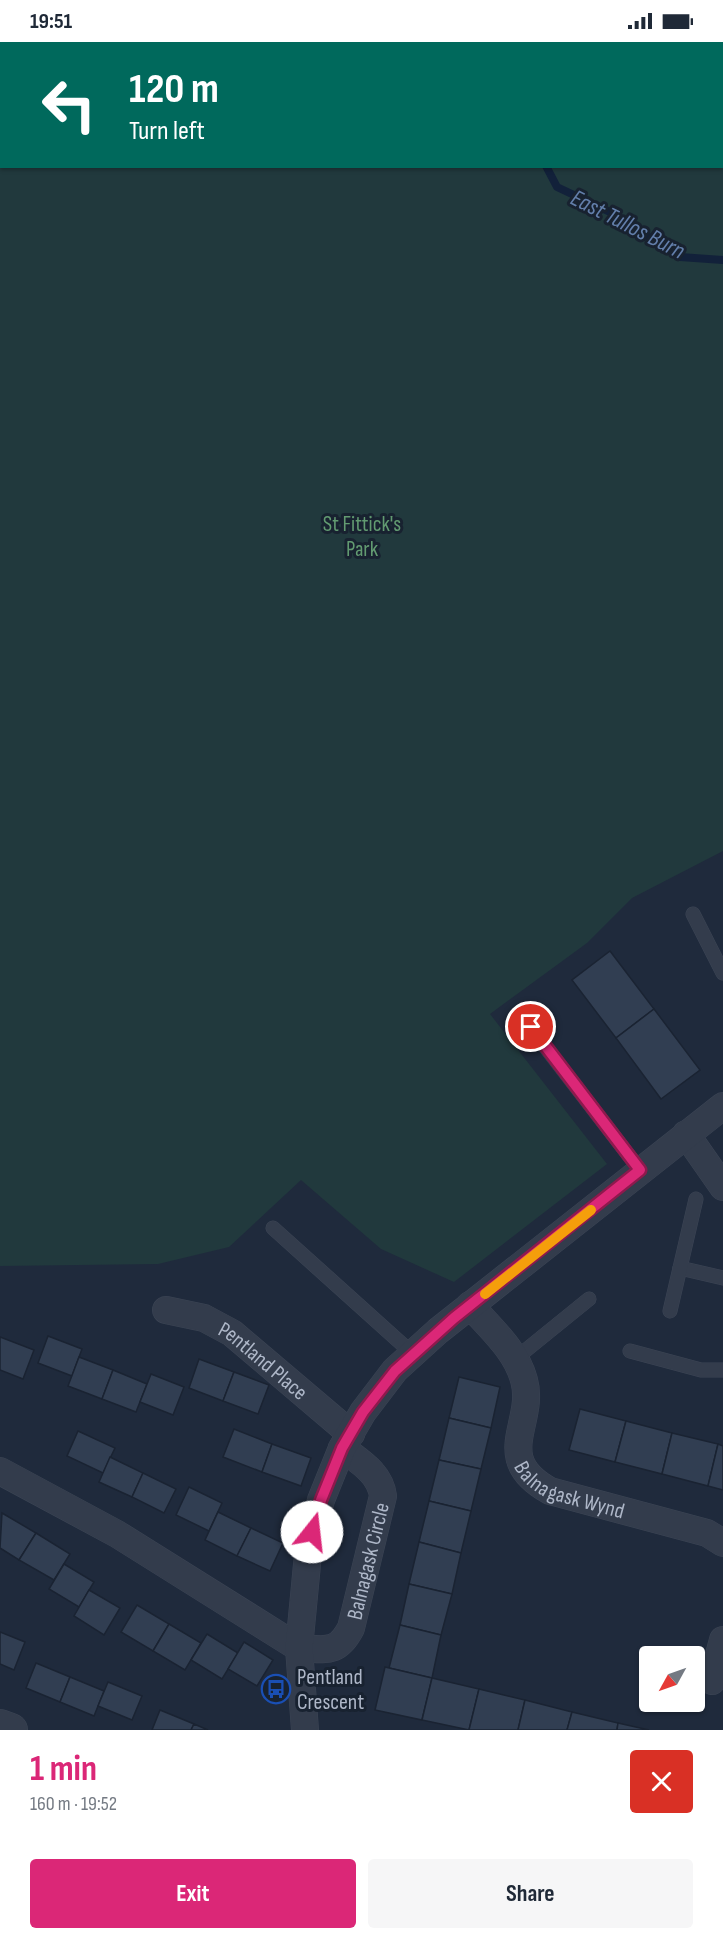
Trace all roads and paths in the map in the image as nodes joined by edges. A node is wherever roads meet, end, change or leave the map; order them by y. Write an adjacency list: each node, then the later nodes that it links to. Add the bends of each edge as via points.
1 (693, 914): 2 (lane)
2 (723, 973)
3 (531, 1027): 6 (lane)
4 (723, 1106): 5 (street)
5 (686, 1134): 6 (street); 7 (street)
6 (640, 1170): 13 (street)
7 (723, 1187)
8 (696, 1199): 10 (lane)
9 (273, 1228): 17 (lane)
10 (680, 1268): 11 (lane); 15 (lane)
11 (723, 1278)
12 (589, 1299): 18 (lane)
13 (470, 1305): 17 (street); 18 (street, Balnagask Wynd)
14 (165, 1310): 20 (street, Pentland Place, via 204,1318 232,1333)
15 (670, 1311)
16 (630, 1351): 19 (lane, via 701,1370)
17 (413, 1354): 20 (street, via 395,1371)
18 (515, 1359): 22 (street, Balnagask Wynd, via 525,1383 518,1448 521,1460 538,1484 550,1491 707,1533)
19 (723, 1370)
20 (346, 1441): 24 (street, via 313,1527); 24 (street, Balnagask Circle, via 381,1484 381,1506 347,1636 331,1650)
21 (0, 1471): 24 (street, via 117,1534)
22 (723, 1542)
23 (723, 1640): 25 (street)
24 (299, 1648): 28 (street)
25 (712, 1681)
26 (0, 1726): 27 (street)
27 (11, 1730)
28 (305, 1730)

